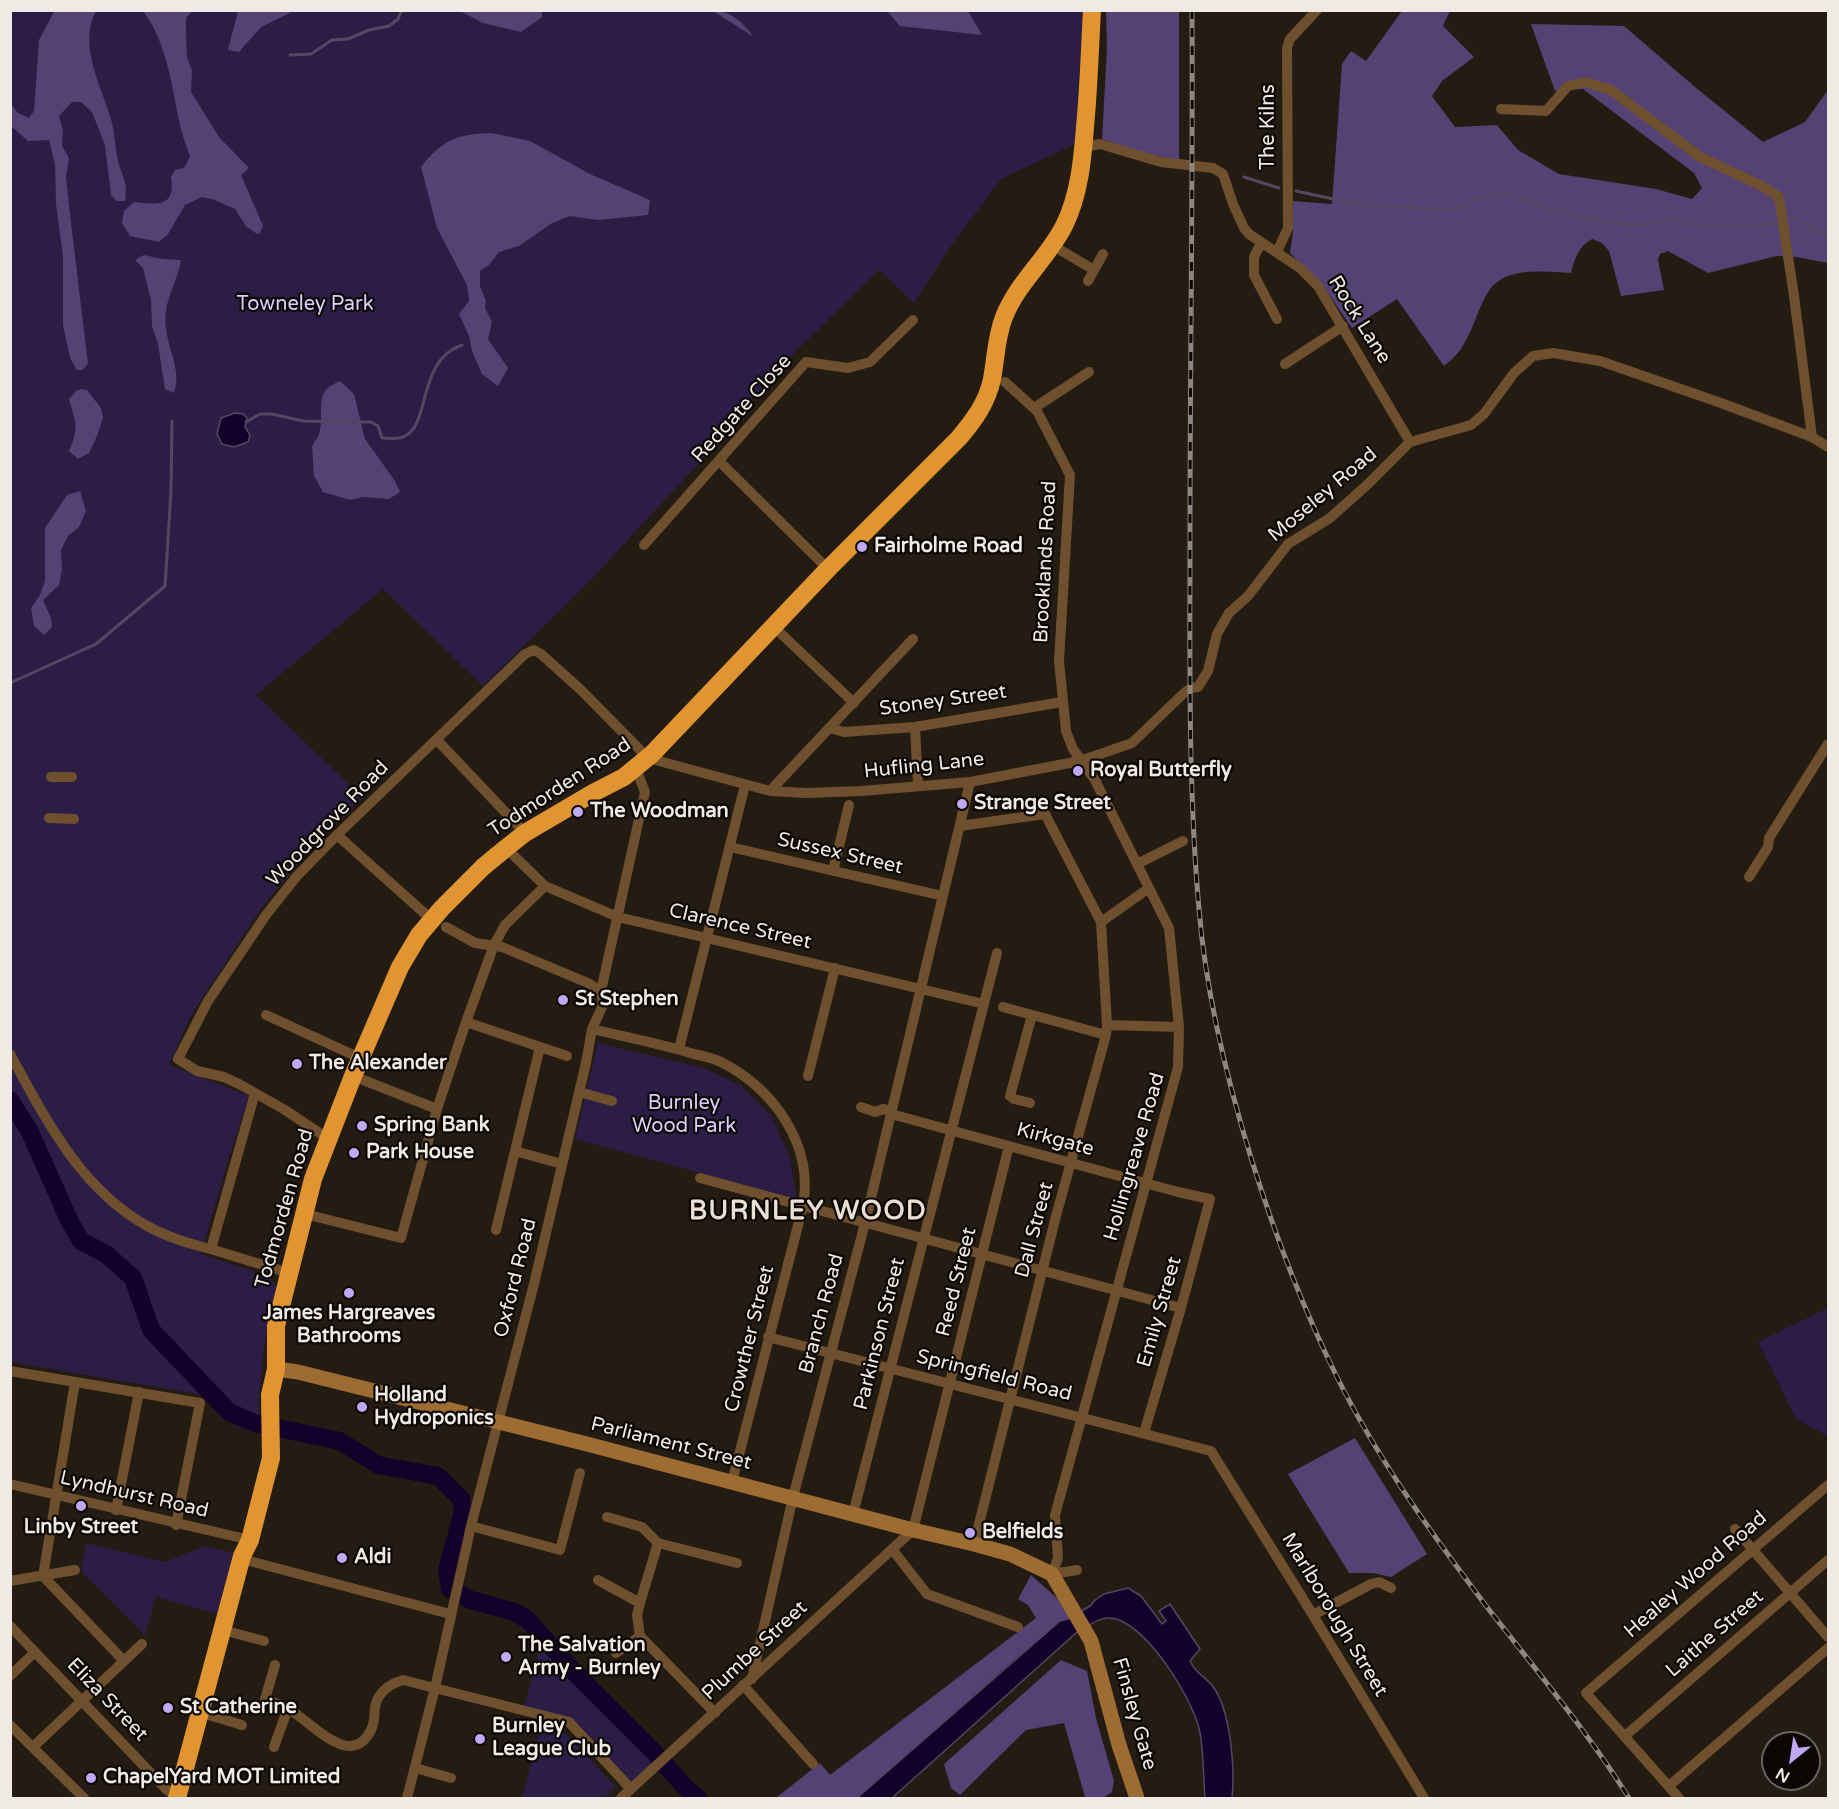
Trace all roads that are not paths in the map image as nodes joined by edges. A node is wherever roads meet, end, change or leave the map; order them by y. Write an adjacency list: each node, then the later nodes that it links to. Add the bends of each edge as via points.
1 (1092, 10): 4 (highway, Todmorden Road)
2 (1317, 10): 7 (street, The Kilns, via 1290,39 1287,48 1288,228)
3 (1501, 109): 18 (street, via 1546,111 1568,86 1585,82 1611,90 1700,157 1779,197)
4 (1084, 147): 5 (street, Rock Lane, via 1100,144 1161,162 1213,168 1223,174 1244,228); 6 (highway, Todmorden Road, via 1072,208)
5 (1261, 243): 7 (street, Rock Lane); 11 (street, via 1254,257 1254,275)
6 (1052, 245): 9 (street); 23 (highway, Todmorden Road, via 1008,307 999,328 992,378 977,416)
7 (1277, 252): 13 (street, Rock Lane, via 1318,286)
8 (1103, 254): 9 (street)
9 (1094, 270): 10 (street)
10 (1088, 281)
11 (1277, 319)
12 (913, 321): 21 (street, Redgate Close, via 870,362 848,368 806,362)
13 (1343, 326): 14 (street); 19 (street, Rock Lane)
14 (1285, 364)
15 (1089, 372): 17 (street)
16 (1005, 382): 17 (street, Brooklands Road)
17 (1034, 408): 27 (street, Brooklands Road, via 1070,475 1059,661)
18 (1812, 437): 19 (street, Moseley Road, via 1660,381 1600,362 1553,353 1533,356 1471,425); 20 (street, Moseley Road)
19 (1410, 442): 26 (street, Moseley Road, via 1330,518 1288,544 1248,596 1229,613 1217,634 1208,671 1198,687)
20 (1828, 447)
21 (719, 461): 22 (street, Redgate Close); 23 (street)
22 (644, 545)
23 (828, 569): 24 (highway, Todmorden Road)
24 (773, 626): 28 (street); 34 (highway, Todmorden Road)
25 (913, 639): 28 (street)
26 (1184, 693): 33 (street, Hufling Lane, via 1132,743)
27 (1062, 702): 29 (street, Stoney Street); 33 (street, Brooklands Road, via 1066,731)
28 (854, 703): 30 (street)
29 (915, 727): 30 (street, Stoney Street, via 844,732); 39 (street)
30 (830, 728): 40 (street)
31 (437, 740): 34 (street, Woodgrove Road, via 525,654 534,651 581,690); 45 (street); 46 (street, Woodgrove Road)
32 (1828, 744): 52 (street)
33 (1080, 761): 37 (street, Hufling Lane); 50 (street, Hollingreave Road, via 1095,780)
34 (642, 763): 38 (street, Hufling Lane); 45 (highway, Todmorden Road); 56 (street, Oxford Road, via 645,792)
35 (51, 777): 36 (street)
36 (72, 777)
37 (970, 782): 39 (street, Hufling Lane); 44 (street, Branch Road)
38 (745, 785): 40 (street, Hufling Lane); 48 (street)
39 (918, 786): 40 (street, Hufling Lane, via 807,793)
40 (770, 790)
41 (849, 805): 51 (street)
42 (49, 818): 43 (street)
43 (74, 819)
44 (960, 826): 55 (street, Branch Road); 57 (street, via 1045,814)
45 (525, 833): 49 (highway, Todmorden Road)
46 (337, 835): 58 (street); 81 (street, Woodgrove Road, via 266,915 208,1001 178,1059 196,1071 224,1077)
47 (1183, 841): 50 (street)
48 (730, 847): 51 (street, Sussex Street); 59 (street)
49 (506, 848): 53 (street, Clarence Street); 58 (highway, Todmorden Road, via 483,867)
50 (1137, 864): 54 (street, Hollingreave Road)
51 (833, 871): 55 (street, Sussex Street)
52 (1749, 877)
53 (545, 886): 56 (street, Clarence Street); 60 (street, via 505,925)
54 (1149, 888): 57 (street); 70 (street, Hollingreave Road, via 1169,928)
55 (943, 896): 63 (street, Branch Road)
56 (618, 917): 59 (street, Clarence Street); 64 (street, Oxford Road)
57 (1101, 922): 72 (street, Dall Street)
58 (439, 924): 60 (street, via 475,943); 77 (highway, Todmorden Road, via 409,951)
59 (706, 937): 62 (street, Clarence Street); 74 (street)
60 (494, 945): 64 (street); 69 (street)
61 (997, 953): 65 (street, Parkinson Street)
62 (836, 968): 63 (street, Clarence Street); 79 (street)
63 (921, 989): 65 (street, Clarence Street); 86 (street, Branch Road)
64 (601, 991): 71 (street, Oxford Road, via 603,1005)
65 (984, 1004): 87 (street, Parkinson Street)
66 (1003, 1007): 68 (street)
67 (266, 1015): 77 (street)
68 (1032, 1015): 72 (street); 83 (street, via 1010,1096)
69 (466, 1022): 73 (street); 85 (street)
70 (1179, 1027): 72 (street); 94 (street, Hollingreave Road, via 1178,1067)
71 (592, 1029): 74 (street, Crowther Street); 80 (street, Oxford Road)
72 (1107, 1030): 91 (street, Dall Street)
73 (540, 1047): 76 (street); 90 (street)
74 (679, 1049): 96 (street, Crowther Street, via 719,1061 748,1079 775,1104 800,1150 806,1189)
75 (10, 1054): 101 (street, via 70,1157 94,1186 149,1228)
76 (567, 1056)
77 (360, 1058): 78 (highway, Todmorden Road)
78 (353, 1076): 85 (street); 88 (highway, Todmorden Road)
79 (808, 1076)
80 (579, 1092): 82 (street); 92 (street, Oxford Road)
81 (255, 1093): 88 (street); 101 (street)
82 (612, 1101)
83 (1030, 1103)
84 (861, 1107): 86 (street, Kirkgate)
85 (437, 1108): 97 (street, via 401,1239)
86 (892, 1113): 87 (street, Kirkgate); 98 (street, Branch Road)
87 (951, 1131): 89 (street, Kirkgate); 100 (street, Parkinson Street)
88 (327, 1138): 97 (highway, Todmorden Road)
89 (1009, 1146): 91 (street, Kirkgate); 102 (street, Reed Street)
90 (515, 1151): 92 (street); 99 (street)
91 (1071, 1163): 94 (street, Kirkgate); 103 (street, Dall Street)
92 (562, 1164): 117 (street, Oxford Road)
93 (700, 1178): 96 (street)
94 (1145, 1184): 95 (street, Kirkgate); 105 (street, Hollingreave Road)
95 (1210, 1199): 106 (street, Emily Street)
96 (803, 1206): 98 (street); 107 (street, Crowther Street)
97 (305, 1214): 104 (highway, Todmorden Road)
98 (865, 1223): 100 (street); 108 (street, Branch Road)
99 (496, 1230)
100 (923, 1239): 102 (street); 109 (street, Parkinson Street)
101 (211, 1249): 104 (street)
102 (982, 1254): 103 (street); 113 (street, Reed Street)
103 (1043, 1271): 105 (street); 115 (street, Dall Street)
104 (289, 1273): 110 (highway, Todmorden Road, via 276,1326)
105 (1116, 1291): 106 (street); 116 (street, Hollingreave Road)
106 (1181, 1308): 118 (street, Emily Street)
107 (768, 1337): 108 (street, Springfield Road); 121 (street, Crowther Street)
108 (831, 1352): 109 (street, Springfield Road); 125 (street, Branch Road)
109 (890, 1368): 113 (street, Springfield Road); 127 (street, Parkinson Street)
110 (276, 1369): 117 (street, Parliament Street); 133 (highway, Todmorden Road, via 270,1395 271,1458)
111 (10, 1371): 112 (street)
112 (75, 1382): 114 (street); 124 (street)
113 (950, 1383): 115 (street, Springfield Road); 132 (street, Reed Street)
114 (139, 1392): 126 (street); 129 (street, via 200,1403)
115 (1010, 1398): 116 (street, Springfield Road); 135 (street, Dall Street)
116 (1083, 1417): 118 (street, Springfield Road); 143 (street, Hollingreave Road, via 1055,1515 1058,1558)
117 (497, 1422): 121 (street, Parliament Street); 130 (street, Oxford Road)
118 (1144, 1433): 119 (street, Springfield Road)
119 (1211, 1451): 151 (street, Marlborough Street)
120 (580, 1473): 130 (street, via 560,1550)
121 (732, 1482): 125 (street, Parliament Street)
122 (10, 1484): 124 (street, Lyndhurst Road)
123 (1828, 1485): 137 (street, Healey Wood Road)
124 (57, 1496): 126 (street, Lyndhurst Road); 144 (street)
125 (793, 1497): 127 (street, Parliament Street); 165 (street, Branch Road)
126 (116, 1510): 129 (street, Lyndhurst Road)
127 (853, 1514): 132 (street, Parliament Street)
128 (607, 1517): 134 (street, via 642,1527)
129 (176, 1525): 133 (street, Lyndhurst Road)
130 (471, 1526): 150 (street, Oxford Road)
131 (1735, 1529): 137 (street)
132 (913, 1530): 135 (street, Parliament Street); 136 (street, Plumbe Street)
133 (250, 1540): 138 (highway, Todmorden Road)
134 (658, 1543): 140 (street); 149 (street)
135 (974, 1544): 143 (street, Parliament Street, via 1010,1554)
136 (892, 1549): 153 (street, via 927,1594); 165 (street, Plumbe Street)
137 (1753, 1550): 148 (street); 173 (street, Healey Wood Road, via 1586,1693)
138 (242, 1559): 150 (street); 154 (highway, Todmorden Road)
139 (1828, 1560): 148 (street, Laithe Street)
140 (737, 1563)
141 (75, 1570): 144 (street)
142 (1077, 1570): 143 (street)
143 (1052, 1574): 185 (street, Finsley Gate, via 1091,1641)
144 (43, 1576): 146 (street); 162 (street)
145 (598, 1580): 149 (street)
146 (10, 1581)
147 (1391, 1588): 151 (street, via 1379,1582 1371,1584)
148 (1790, 1593): 156 (street); 173 (street, Laithe Street)
149 (640, 1603): 155 (street)
150 (451, 1610): 166 (street, Oxford Road)
151 (1313, 1615): 186 (street, Marlborough Street)
152 (10, 1626): 160 (street, Eliza Street)
153 (1017, 1627)
154 (223, 1630): 157 (street); 169 (highway, Todmorden Road)
155 (640, 1636): 161 (street); 170 (street)
156 (1828, 1637)
157 (264, 1641)
158 (142, 1644): 162 (street)
159 (1828, 1648): 179 (street)
160 (35, 1652): 164 (street); 167 (street, Eliza Street)
161 (616, 1653)
162 (124, 1661): 167 (street)
163 (275, 1665): 168 (street, via 265,1699)
164 (10, 1676)
165 (747, 1682): 170 (street, Plumbe Street); 176 (street)
166 (435, 1688): 168 (street, via 403,1680 391,1684 375,1704 371,1730 355,1746 329,1740); 177 (street, Oxford Road); 180 (street, via 569,1722)
167 (82, 1700): 174 (street); 182 (street, Eliza Street)
168 (288, 1708): 175 (street)
169 (202, 1713): 172 (street); 182 (highway, Todmorden Road)
170 (714, 1713): 180 (street, Plumbe Street)
171 (10, 1725): 174 (street)
172 (242, 1725)
173 (1625, 1736): 179 (street)
174 (33, 1747): 181 (street)
175 (274, 1748)
176 (813, 1764)
177 (415, 1768): 178 (street); 183 (street, Oxford Road)
178 (451, 1778)
179 (1669, 1786): 187 (street)
180 (631, 1789): 184 (street, Plumbe Street)
181 (84, 1798)
182 (178, 1798)
183 (407, 1798)
184 (621, 1798)
185 (1137, 1798)
186 (1424, 1798)
187 (1678, 1798)

